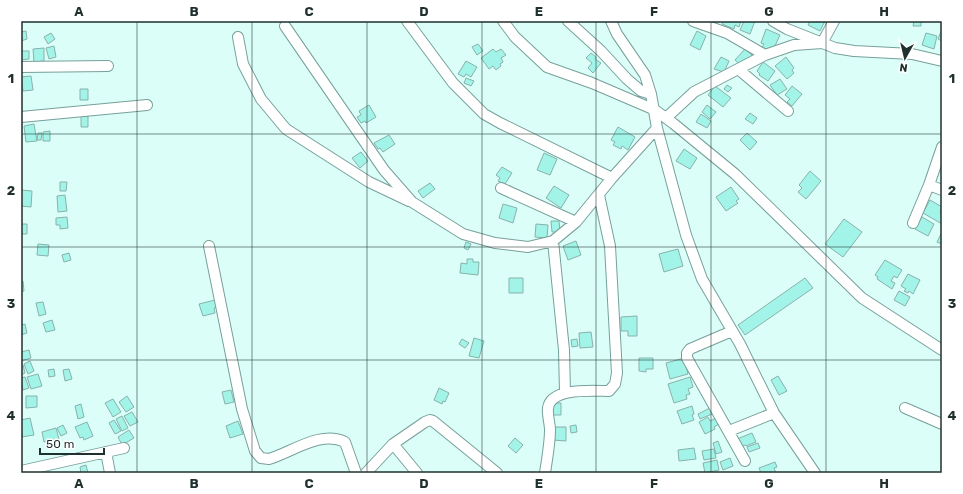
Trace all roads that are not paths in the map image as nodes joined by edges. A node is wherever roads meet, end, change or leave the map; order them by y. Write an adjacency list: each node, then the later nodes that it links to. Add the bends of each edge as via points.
1 (407, 21): 24 (street, via 453,83 484,114)
2 (504, 21): 18 (street, via 515,37 547,67 592,82)
3 (568, 21): 16 (street, via 641,91)
4 (611, 21): 16 (street, via 645,75)
5 (693, 21): 11 (street, via 727,33)
6 (772, 21): 10 (street)
7 (834, 21): 10 (street)
8 (285, 26): 29 (street, via 384,170)
9 (238, 37): 29 (street, via 243,64 261,99 286,128 369,182)
10 (822, 43): 11 (street, via 794,45); 12 (street, via 854,51 912,54)
11 (765, 55): 15 (street)
12 (942, 61)
13 (108, 66): 14 (street)
14 (21, 67)
15 (738, 69): 19 (street); 21 (street, via 694,92)
16 (651, 94): 18 (street)
17 (147, 105): 20 (street)
18 (655, 110): 21 (street); 22 (street)
19 (788, 111)
20 (21, 117)
21 (666, 118): 35 (street, via 735,174 862,298)
22 (657, 128): 24 (street); 34 (street, via 686,235 702,279)
23 (942, 147): 25 (street)
24 (612, 178): 28 (street)
25 (930, 185): 27 (street); 31 (street)
26 (501, 188): 30 (street)
27 (942, 190)
28 (599, 195): 30 (street); 36 (street, via 610,246 616,379 609,391)
29 (412, 202): 32 (street, via 463,234 495,243 528,247)
30 (576, 222): 32 (street)
31 (913, 223)
32 (553, 241): 36 (street, via 564,350)
33 (208, 246): 47 (street, via 242,409 255,451 261,458 269,459 321,438 339,439 345,442)
34 (732, 331): 38 (street); 40 (street, via 690,349 687,353 696,376)
35 (942, 350)
36 (565, 393): 51 (street, via 554,398 548,407 550,429)
37 (905, 408): 39 (street)
38 (774, 413): 40 (street); 52 (street)
39 (942, 424)
40 (729, 431): 44 (street)
41 (393, 444): 48 (street); 49 (street); 50 (street, via 425,422 433,421)
42 (124, 448): 43 (street)
43 (106, 452): 45 (street); 46 (street)
44 (745, 461)
45 (21, 471)
46 (110, 473)
47 (356, 473)
48 (366, 473)
49 (417, 473)
50 (497, 473)
51 (545, 473)
52 (814, 473)

